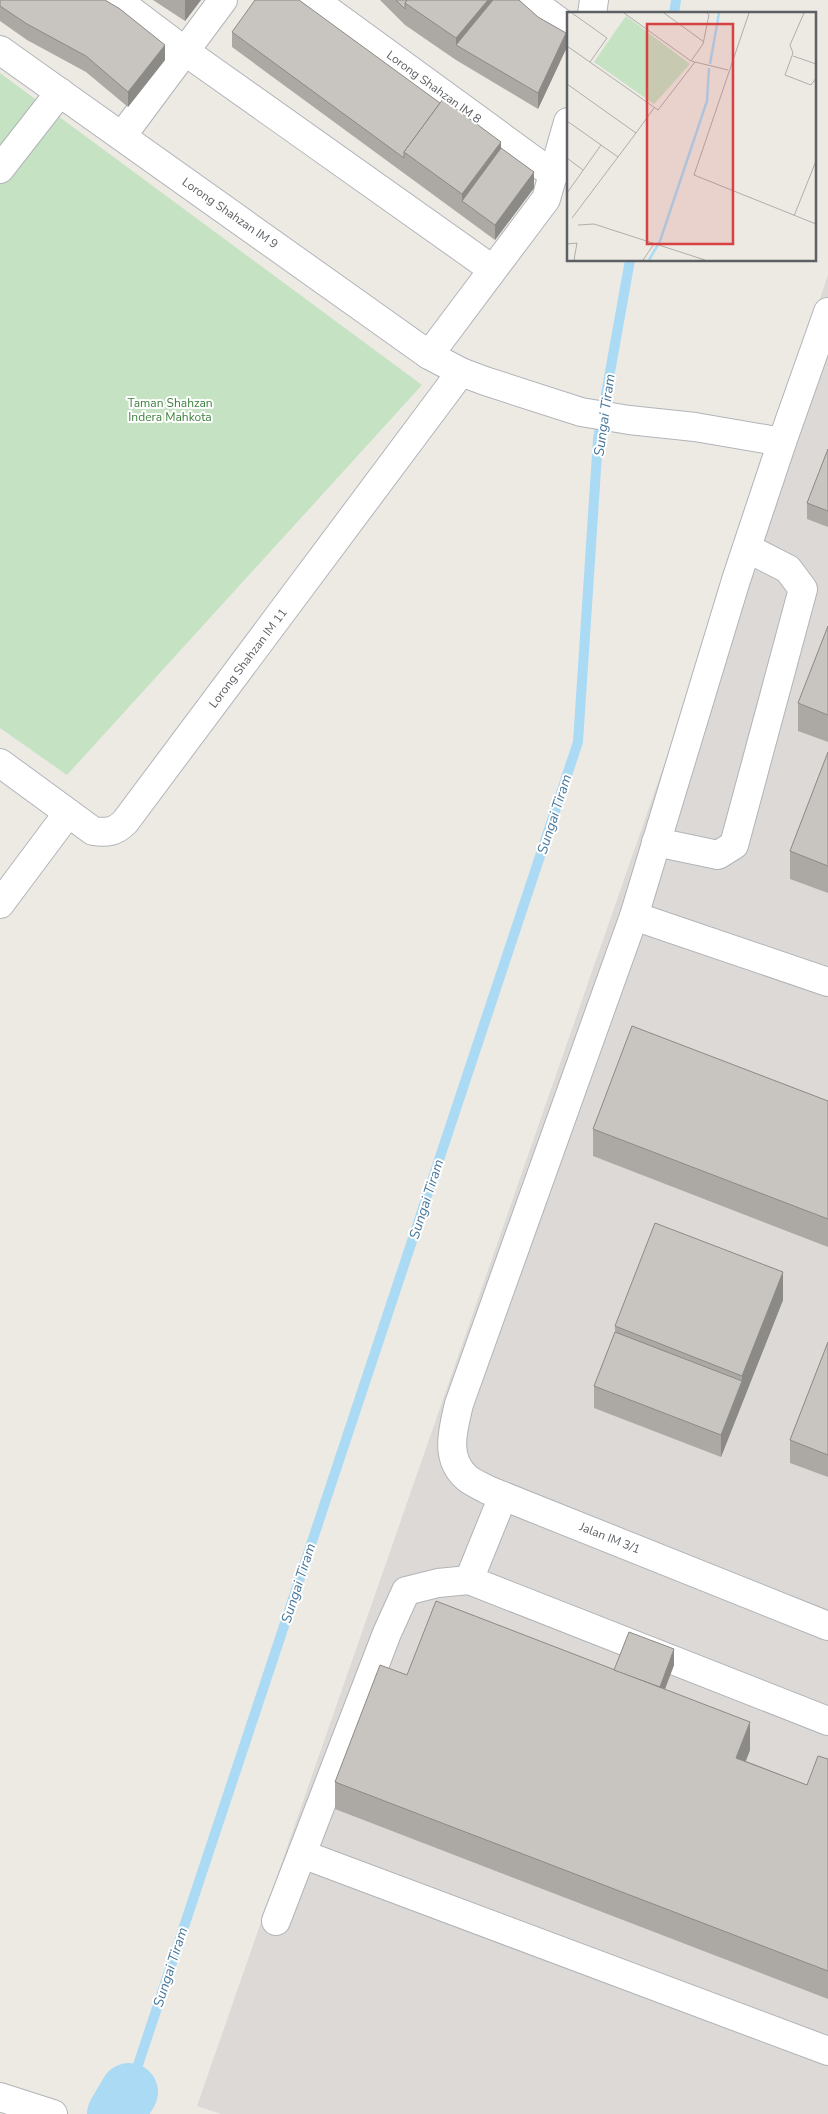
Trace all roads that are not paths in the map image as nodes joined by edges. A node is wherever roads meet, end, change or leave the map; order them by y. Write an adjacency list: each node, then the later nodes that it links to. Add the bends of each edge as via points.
1 (117, 0): 7 (street)
2 (223, 0): 7 (street)
3 (314, 0): 12 (street, Lorong Shahzan IM 8)
4 (530, 0): 5 (street)
5 (567, 27)
6 (0, 50): 8 (street, Lorong Shahzan IM 9)
7 (186, 52): 10 (street); 13 (street)
8 (60, 92): 10 (street, Lorong Shahzan IM 9); 11 (street)
9 (567, 126): 12 (street)
10 (122, 136): 15 (street, Lorong Shahzan IM 9)
11 (0, 170)
12 (554, 175): 13 (street, via 546,199)
13 (492, 270): 15 (street)
14 (828, 312): 17 (street, Jalan IM 3/1)
15 (429, 355): 16 (street, Lorong Shahzan IM 9)
16 (462, 372): 17 (street, Lorong Shahzan IM 9, via 582,412); 20 (street, Lorong Shahzan IM 11, via 125,822 116,830 105,833 93,831)
17 (782, 442): 18 (street, Jalan IM 3/1)
18 (747, 548): 21 (street, Jalan IM 3/1); 21 (street, via 788,569 803,589 734,845 718,855)
19 (0, 763): 20 (street, Lorong Shahzan IM 11)
20 (68, 813): 22 (street)
21 (656, 842): 23 (street, Jalan IM 3/1)
22 (0, 904)
23 (634, 916): 24 (street); 25 (street, Jalan IM 3/1, via 459,1404 452,1432 452,1458 467,1477)
24 (828, 982)
25 (503, 1496): 26 (street); 27 (street, Jalan IM 3/1)
26 (469, 1580): 28 (street); 29 (street, via 438,1582 406,1591)
27 (828, 1626)
28 (828, 1721)
29 (302, 1854): 30 (street); 31 (street)
30 (276, 1921)
31 (828, 2051)
32 (0, 2097): 33 (street)
33 (53, 2114)

